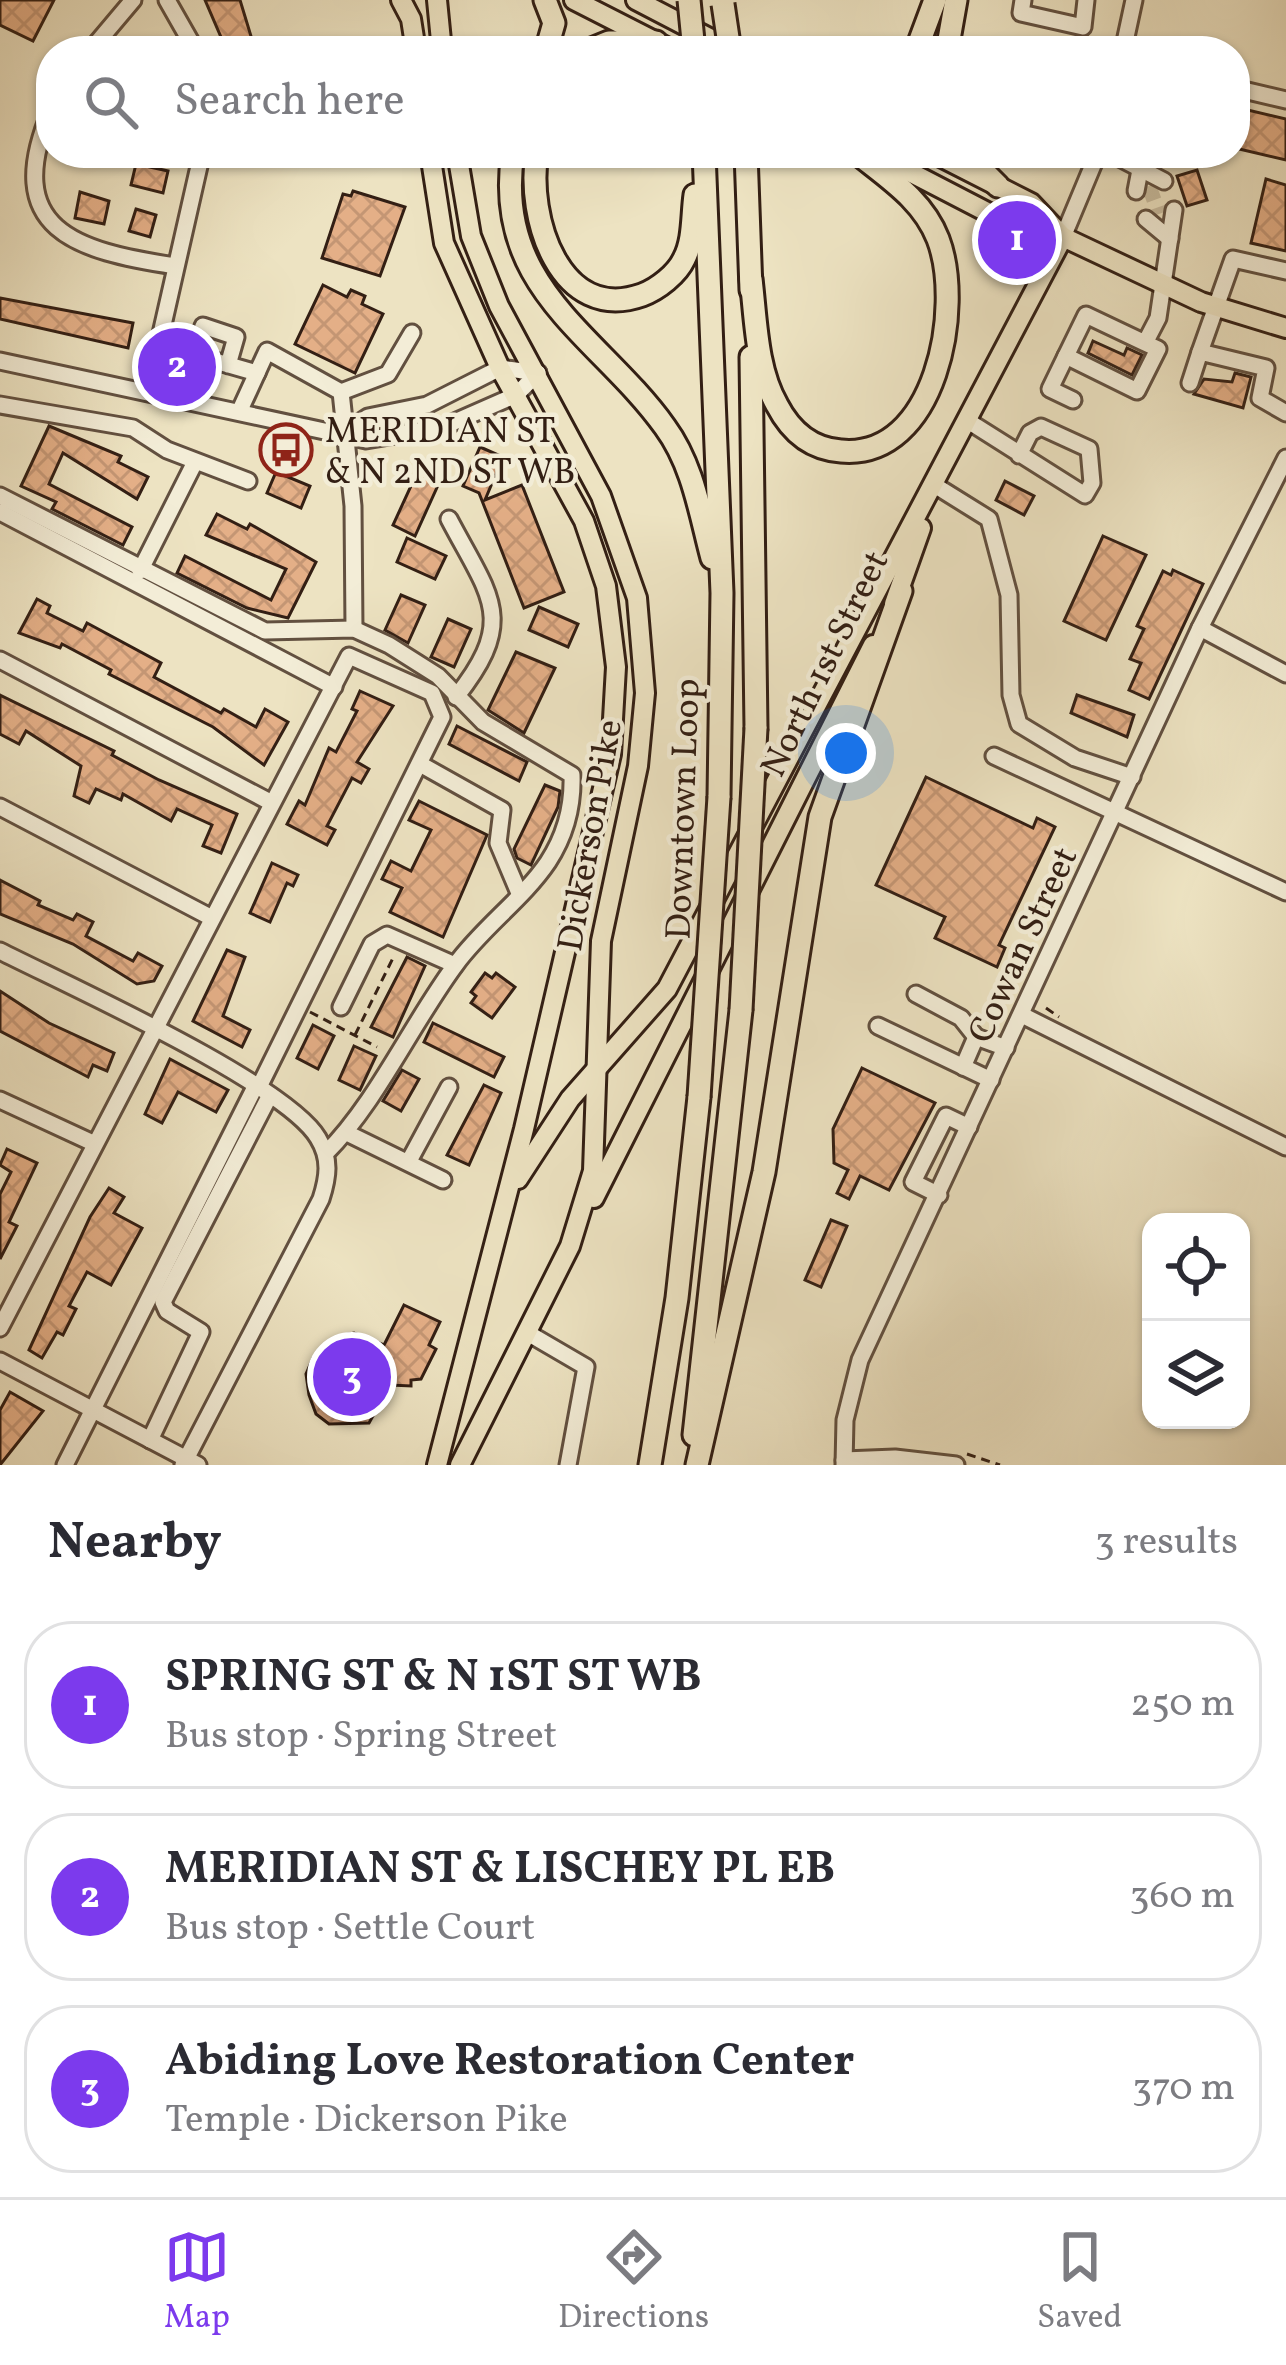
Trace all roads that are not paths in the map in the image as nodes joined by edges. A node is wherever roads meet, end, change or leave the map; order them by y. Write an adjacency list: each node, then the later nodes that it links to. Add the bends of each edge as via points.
1 (134, 0): 16 (street)
2 (167, 0): 17 (street)
3 (401, 0): 15 (main road)
4 (436, 0): 18 (main road)
5 (545, 0): 19 (highway)
6 (574, 0): 20 (main road)
7 (636, 0): 22 (main road)
8 (689, 0): 21 (highway, bridge)
9 (934, 0): 24 (highway)
10 (956, 0): 25 (highway)
11 (1023, 0): 12 (street, via 1021,14 1083,27)
12 (1086, 0)
13 (1134, 0): 26 (street)
14 (724, 1): 23 (highway, bridge)
15 (411, 10)
16 (103, 36)
17 (187, 36)
18 (440, 36)
19 (550, 36)
20 (645, 36)
21 (693, 36)
22 (704, 36)
23 (730, 36)
24 (924, 36)
25 (949, 36)
26 (1127, 36)
27 (1250, 92): 28 (street)
28 (1286, 100)
29 (36, 139): 48 (street, via 23,164 26,198 43,227)
30 (198, 168): 48 (street)
31 (432, 168): 60 (main road, Dickerson Pike, via 444,243)
32 (460, 168): 62 (main road, Dickerson Pike, via 471,236)
33 (510, 168): 83 (highway, via 534,275 560,317 645,403 686,460)
34 (537, 168): 35 (highway, via 553,259 581,290 603,300 649,293 684,260)
35 (700, 168)
36 (704, 168): 83 (highway, Downtown Loop)
37 (746, 168): 50 (highway, Downtown Loop)
38 (876, 168): 50 (highway, via 910,195 938,239 946,281 934,373 900,430 860,452 814,446 794,430 764,371)
39 (902, 168): 46 (main road, via 1012,225)
40 (963, 168): 45 (main road)
41 (980, 168): 45 (highway)
42 (1092, 168): 46 (street, North 1st Street)
43 (1136, 168): 44 (street)
44 (1140, 170): 44 (street, via 1150,186)
45 (998, 186): 46 (main road, via 1031,203)
46 (1063, 237): 51 (main road); 71 (main road, North 1st Street)
47 (1170, 239): 47 (street, via 1160,214); 51 (street)
48 (175, 266): 64 (street)
49 (1286, 272): 52 (street, via 1233,259)
50 (751, 279): 136 (highway, Downtown Loop, bridge, via 756,728 741,1010)
51 (1162, 283): 52 (main road); 55 (street)
52 (1213, 305): 53 (main road); 56 (street)
53 (1286, 328)
54 (412, 333): 65 (street, via 388,374)
55 (1145, 343): 57 (street, via 1086,315); 57 (street, via 1158,349 1138,391)
56 (1200, 352): 63 (street); 70 (street, via 1266,368 1260,398)
57 (1066, 356): 67 (street, via 1050,389)
58 (0, 361): 64 (street)
59 (229, 364): 61 (street)
60 (500, 368): 62 (street); 66 (main road, Dickerson Pike); 72 (street, via 427,405 368,417)
61 (256, 373): 65 (street, via 267,351); 69 (street)
62 (538, 373): 66 (street); 109 (main road, Dickerson Pike, via 601,496 639,622 644,711 601,941)
63 (1190, 382)
64 (148, 391): 69 (street)
65 (341, 392): 72 (street)
66 (516, 395): 72 (street, via 396,439); 122 (main road, Dickerson Pike, via 584,521 606,586 616,668 611,754)
67 (1073, 400)
68 (0, 404): 75 (street, via 133,428)
69 (240, 410): 72 (street)
70 (1286, 413)
71 (968, 422): 73 (street); 77 (main road, North 1st Street)
72 (344, 433): 85 (street)
73 (1018, 455): 73 (street, via 1085,495 1092,483 1089,449 1042,427)
74 (1286, 458): 84 (street, Cowan Street)
75 (195, 462): 76 (street); 81 (street)
76 (248, 481)
77 (934, 488): 82 (main road, North 1st Street); 92 (street, via 989,519 1009,595 1019,724 1075,758); 109 (main road, North 1st Street, via 667,989)
78 (0, 496): 81 (street)
79 (0, 512): 88 (street)
80 (449, 519): 89 (street, via 495,613 490,647)
81 (140, 571): 85 (street, via 265,632)
82 (901, 591): 123 (main road, North 1st Street); 136 (highway, via 820,818 764,1172)
83 (722, 593): 135 (highway, Downtown Loop, bridge, via 719,797 699,1097)
84 (1200, 628): 87 (street); 92 (street, Cowan Street)
85 (354, 629): 89 (street, via 438,676)
86 (0, 661): 93 (street)
87 (1286, 674)
88 (334, 687): 91 (street, via 349,656 432,693 442,717); 93 (street)
89 (455, 697): 97 (street, via 572,775 562,833)
90 (994, 756): 95 (street)
91 (420, 764): 97 (street, via 502,810 498,843); 112 (street)
92 (1132, 777): 95 (street, Cowan Street)
93 (270, 802): 98 (street)
94 (0, 807): 98 (street)
95 (1114, 815): 96 (street); 103 (street, Cowan Street)
96 (1286, 892)
97 (519, 893): 100 (street)
98 (210, 917): 105 (street)
99 (0, 951): 105 (street)
100 (455, 965): 102 (street, via 387,935 372,944); 115 (street)
101 (916, 994): 106 (street, via 961,1018)
102 (341, 1007)
103 (1022, 1015): 107 (street, Cowan Street); 117 (street)
104 (878, 1026): 108 (street)
105 (152, 1029): 112 (street); 116 (street)
106 (976, 1037): 107 (street); 108 (street)
107 (1006, 1048): 110 (street, Cowan Street)
108 (963, 1067): 110 (street)
109 (596, 1072): 122 (main road, North 1st Street, via 542,1136); 123 (main road, Dickerson Pike, via 593,1171)
110 (991, 1081): 114 (street, Cowan Street)
111 (449, 1087): 119 (street)
112 (262, 1089): 118 (street, via 315,1132); 127 (street); 128 (street, via 163,1303 200,1337)
113 (0, 1100): 116 (street)
114 (969, 1127): 121 (street, Cowan Street); 121 (street, via 946,1116 913,1182)
115 (347, 1132): 118 (street); 119 (street)
116 (93, 1144): 124 (street)
117 (1286, 1147)
118 (326, 1153): 130 (street, via 321,1199)
119 (409, 1161): 120 (street)
120 (443, 1180)
121 (939, 1195): 129 (street, Cowan Street, via 860,1360)
122 (507, 1199): 132 (main road, Dickerson Pike)
123 (570, 1246): 125 (main road, Dickerson Pike)
124 (0, 1328)
125 (526, 1332): 133 (main road, Dickerson Pike); 134 (street, via 586,1367)
126 (0, 1361): 127 (street)
127 (94, 1409): 128 (street); 131 (street)
128 (150, 1440): 130 (street)
129 (844, 1462): 137 (street, via 895,1457)
130 (189, 1463)
131 (65, 1465)
132 (437, 1465)
133 (460, 1465)
134 (568, 1465)
135 (650, 1465)
136 (694, 1465)
137 (956, 1465)

